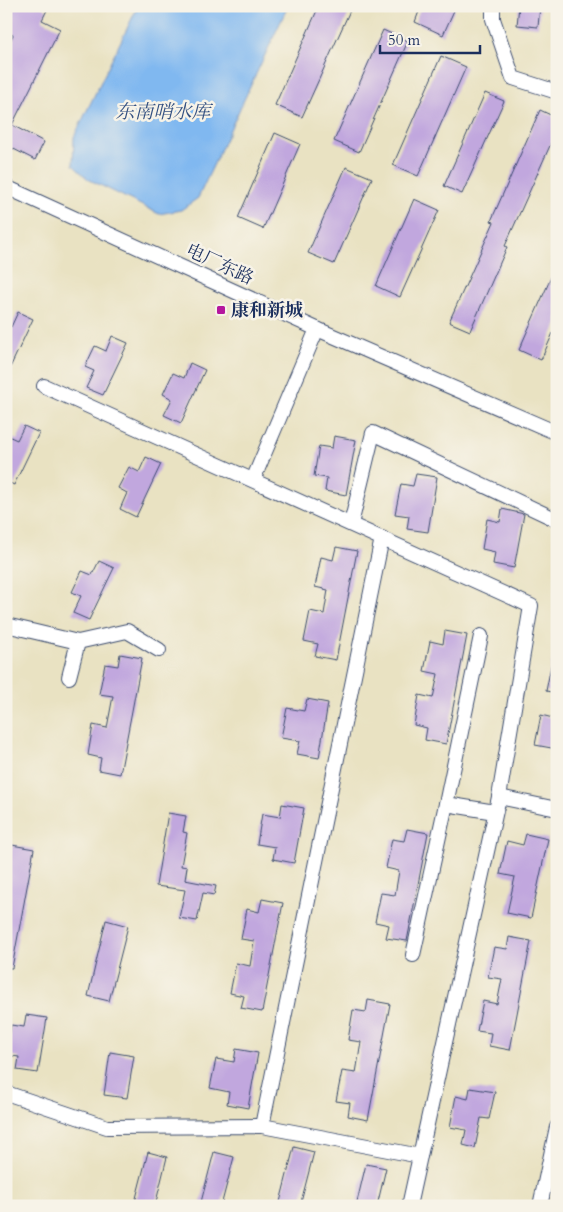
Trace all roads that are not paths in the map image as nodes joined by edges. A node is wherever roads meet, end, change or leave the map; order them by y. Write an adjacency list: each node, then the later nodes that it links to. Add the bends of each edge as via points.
1 (493, 6): 2 (street, via 493,19 513,78)
2 (557, 92)
3 (6, 188): 4 (street, 电厂东路)
4 (317, 329): 6 (street, 电厂东路); 7 (street)
5 (44, 386): 7 (street)
6 (557, 433)
7 (253, 480): 9 (street)
8 (557, 520): 9 (street, via 373,433)
9 (351, 524): 10 (street)
10 (382, 538): 16 (street, via 531,606); 22 (street)
11 (6, 625): 13 (street)
12 (481, 636): 17 (street)
13 (78, 642): 14 (street, via 127,631); 15 (street)
14 (158, 650)
15 (69, 677)
16 (499, 797): 18 (street); 19 (street)
17 (446, 804): 19 (street); 20 (street)
18 (557, 809)
19 (495, 812): 24 (street)
20 (413, 955)
21 (6, 1093): 22 (street, via 107,1127)
22 (262, 1126): 24 (street)
23 (557, 1128): 26 (street)
24 (420, 1156): 25 (street)
25 (410, 1206)
26 (540, 1206)

